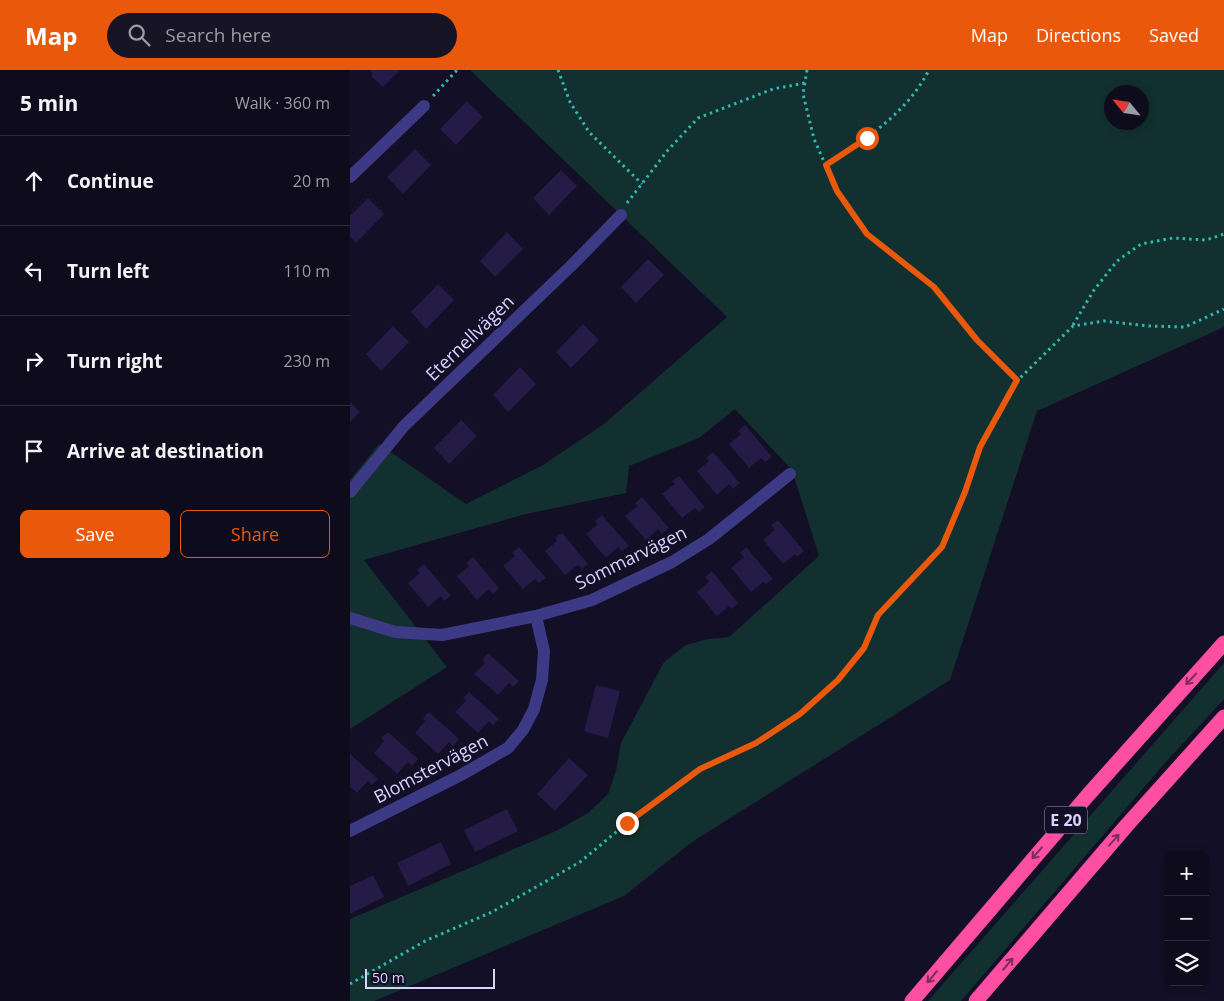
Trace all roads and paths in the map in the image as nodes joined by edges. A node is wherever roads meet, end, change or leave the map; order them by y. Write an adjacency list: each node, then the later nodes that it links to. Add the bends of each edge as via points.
1 (457, 70): 6 (path)
2 (558, 70): 9 (path, via 570,102 589,132)
3 (807, 70): 5 (path)
4 (929, 70): 7 (path, via 912,98 867,138)
5 (805, 83): 7 (path, via 803,94 814,139); 9 (path, via 773,89 698,118)
6 (424, 106): 8 (street)
7 (826, 165): 14 (path, via 837,191 867,234 934,287 977,340)
8 (350, 177)
9 (642, 184): 10 (path)
10 (621, 215): 16 (street, Eternellvägen, via 404,426)
11 (1224, 234): 13 (path, via 1206,240 1173,238 1141,244 1117,261 1094,290)
12 (1224, 309): 13 (path, via 1185,327 1104,321)
13 (1073, 326): 14 (path)
14 (1017, 380): 22 (path, via 980,447 942,547 878,615 864,648 838,680 800,714 756,743 700,769 580,862 492,912 425,941)
15 (790, 474): 17 (street, Sommarvägen, via 709,538 672,562 592,600)
16 (350, 492)
17 (536, 616): 18 (street, Sommarvägen, via 442,635 395,632); 21 (street, Blomstervägen, via 544,651 542,680 534,709 508,748)
18 (350, 618)
19 (1224, 643): 23 (highway, E 20, one-way to 23, via 1081,802)
20 (1224, 717): 24 (highway, E 20, one-way to 20)
21 (350, 831)
22 (350, 984)
23 (912, 1001)
24 (976, 1001)

